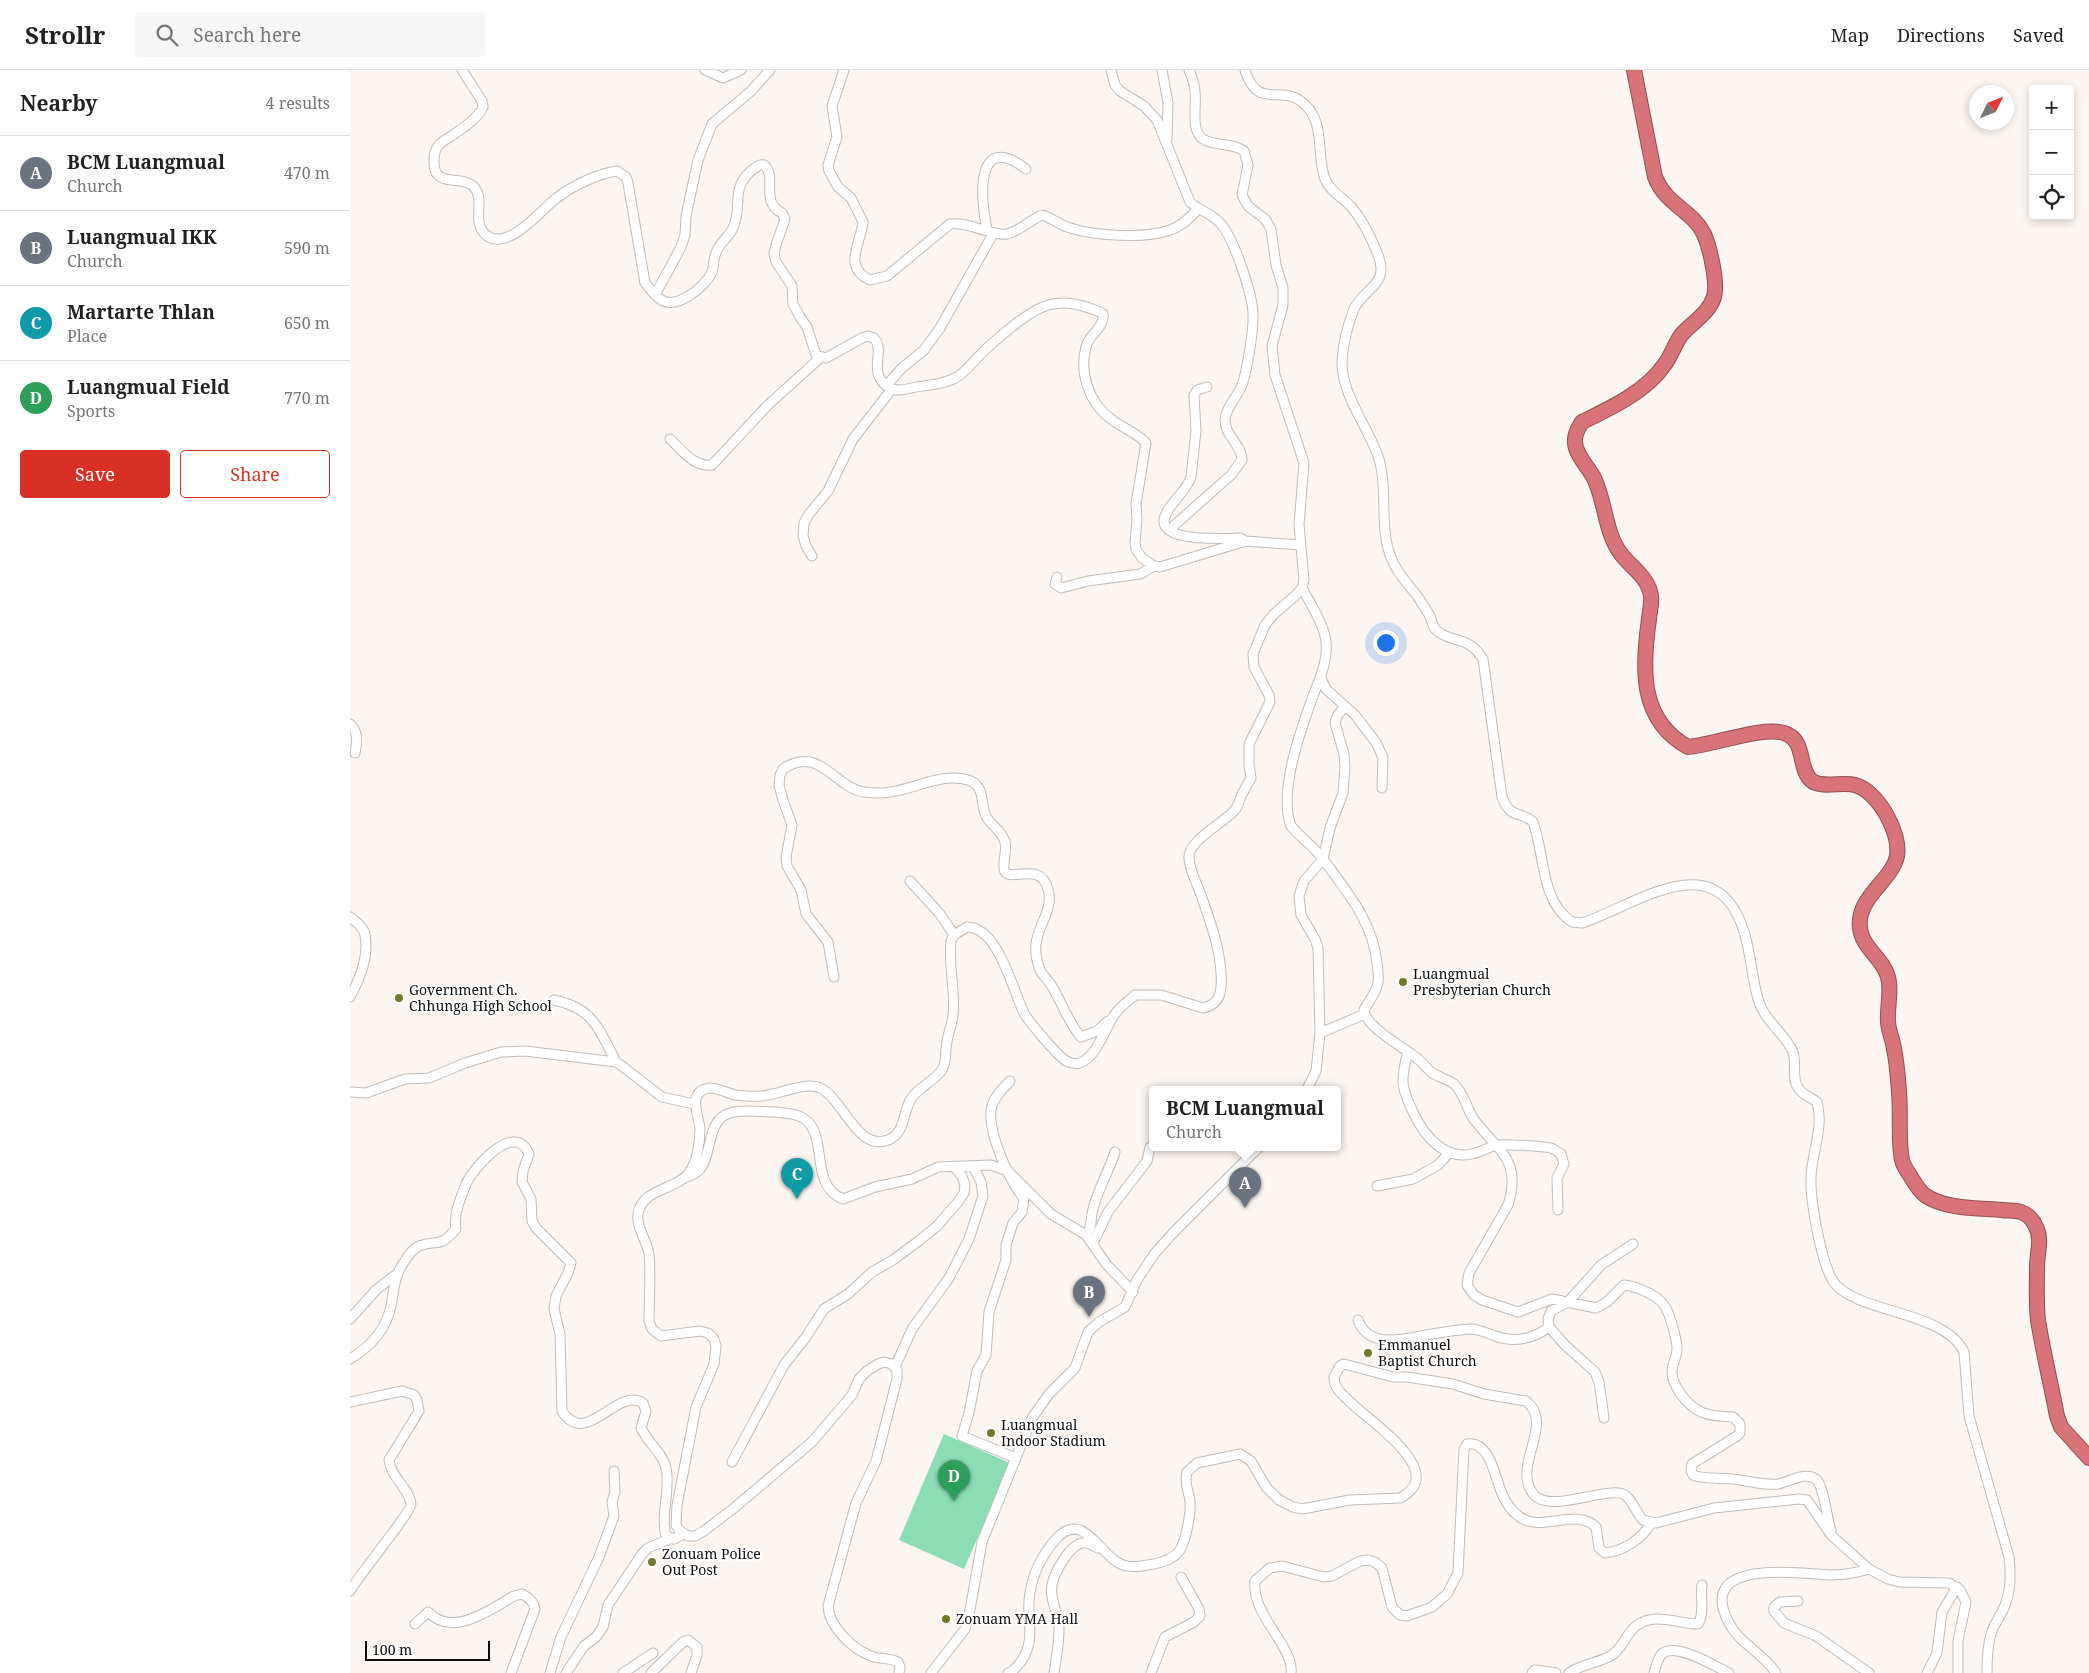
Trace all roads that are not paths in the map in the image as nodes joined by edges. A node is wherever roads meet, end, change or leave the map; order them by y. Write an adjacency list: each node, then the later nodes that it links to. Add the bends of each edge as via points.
1 (462, 70): 15 (street, via 484,107 473,120 439,144 434,166 439,176 464,181 475,188 479,202 478,221 484,233 496,240 504,239 569,190 617,171 626,177 628,183 645,283)
2 (706, 70): 3 (street, via 723,78)
3 (741, 70)
4 (770, 70): 15 (street, via 712,124 698,160 685,235)
5 (844, 70): 14 (street, via 832,106 837,137 828,165 838,187 851,198 863,222 854,260 859,271 870,280 887,276 950,224 959,223)
6 (1111, 70): 11 (street, via 1120,91 1151,112 1157,120)
7 (1162, 70): 11 (street, via 1168,103)
8 (1189, 70): 22 (street, via 1195,92 1198,134 1205,140 1228,144 1247,154 1242,195 1248,206 1265,219 1271,229 1284,297 1273,337 1272,364 1304,462)
9 (1245, 70): 110 (street, via 1248,80 1260,93 1291,96 1310,110 1316,123 1325,180 1359,217 1378,255 1381,265 1379,280 1354,310 1342,362 1350,395 1378,456 1387,545 1397,571 1424,606 1436,630 1473,647 1483,659 1504,804 1514,814 1534,822 1551,896 1558,910 1572,922 1582,923 1644,896 1690,883 1728,899 1745,935 1762,1010 1793,1052 1798,1089 1818,1102 1820,1117 1811,1178 1812,1200 1824,1257 1833,1282 1849,1295 1944,1331 1961,1345 1969,1416 2007,1549 2011,1575 2004,1608 1991,1634)
10 (1634, 70): 73 (highway, via 1656,177 1663,193 1694,220 1704,234 1715,291 1710,305 1681,336 1654,376 1633,393 1582,422 1577,429 1575,444 1594,479 1609,531 1621,554 1648,584 1651,593 1645,656 1647,690 1652,708 1665,731 1688,747 1751,734 1784,733 1799,747 1812,780 1827,784 1854,784 1864,788 1882,806 1895,836 1896,856 1894,864 1862,910 1860,929 1888,977 1888,1024 1899,1090 1902,1162 1918,1189 1934,1200 2022,1212 2036,1226 2040,1237 2038,1319 2057,1416 2061,1427)
11 (1166, 144): 13 (street, via 1184,190)
12 (1026, 169): 14 (street, via 1004,156 986,165 983,185)
13 (1198, 209): 14 (street, via 1181,225 1160,232 1098,233 1071,228 1042,215 1014,232); 20 (street, via 1222,224 1229,236 1253,312 1242,385 1225,416 1227,429 1240,450 1242,460 1231,475)
14 (990, 232): 18 (street, via 940,328 924,350 902,368)
15 (655, 295): 16 (street, via 672,302 702,287 713,269 716,252 733,228 740,185 745,176 764,165 769,173 768,192 772,203 785,219 774,254 776,262 792,286 793,304 808,327 814,351)
16 (820, 358): 18 (street, via 826,358 862,338 874,338 879,346 878,374); 19 (street, via 768,405 712,465 703,466 693,461)
17 (1207, 387): 20 (street, via 1199,388 1194,396 1196,431 1192,473 1188,484 1166,513 1164,522)
18 (889, 388): 23 (street, via 853,440 828,491 804,523 803,536); 24 (street, via 898,390 955,378 964,373 998,337 1033,310 1044,306 1061,302 1102,312 1103,320 1086,347 1084,376 1087,387 1105,414 1146,443 1136,504 1135,543 1138,554)
19 (670, 439)
20 (1169, 530): 21 (street, via 1188,537 1240,538)
21 (1246, 541): 22 (street); 24 (street, via 1160,567)
22 (1300, 546): 26 (street, via 1304,571)
23 (812, 556)
24 (1154, 566): 25 (street, via 1140,574 1061,588 1055,584)
25 (1057, 577)
26 (1302, 588): 27 (street, via 1325,636); 40 (street, via 1268,620 1254,654 1254,667 1270,702 1249,744 1251,778 1236,810 1190,848 1192,870 1220,956 1220,997 1216,1003 1203,1008 1161,995 1134,996)
27 (1321, 678): 28 (street, via 1326,690); 32 (street, via 1293,759 1288,809 1291,826)
28 (1344, 706): 31 (street, via 1369,730 1377,744 1383,758); 32 (street, via 1335,723 1344,754 1343,793)
29 (350, 724): 30 (street, via 356,732)
30 (355, 753)
31 (1382, 788)
32 (1323, 859): 39 (street, via 1365,918 1376,951 1378,981); 41 (street, via 1304,881 1299,896 1301,915 1318,948)
33 (910, 881): 35 (street)
34 (350, 917): 37 (street, via 366,934 364,962)
35 (954, 935): 40 (street, via 973,927 985,935 1008,970 1026,1016 1067,1062 1074,1064 1087,1058); 47 (street, via 950,950 953,1017 945,1063 937,1076 909,1101 900,1132 894,1137 878,1142 863,1136 827,1092 814,1086 759,1096 734,1095 712,1088 700,1092)
36 (834, 977): 40 (street, via 828,942 806,914 801,890 787,866 792,825 779,785 783,769 796,763 814,763 862,792 891,792 947,779 973,782 980,790 987,818 1001,833 1005,843 1006,872 1012,876 1033,873 1043,877 1047,886 1050,903 1039,932 1037,959 1040,971 1053,987 1072,1027 1081,1037 1097,1031)
37 (350, 997)
38 (554, 1000): 43 (street, via 580,1008 589,1017)
39 (1365, 1014): 41 (street); 42 (street, via 1383,1034)
40 (1114, 1016)
41 (1320, 1033): 45 (street, via 1316,1071)
42 (1408, 1052): 48 (street, via 1433,1074 1457,1086 1472,1117); 52 (street, via 1402,1082 1409,1104 1428,1135)
43 (616, 1062): 46 (street, via 501,1052 429,1078 404,1079 366,1093); 47 (street, via 662,1097)
44 (1010, 1081): 55 (street, via 995,1099 991,1112 996,1140)
45 (1308, 1086)
46 (350, 1092)
47 (694, 1104): 56 (street, via 700,1129 698,1147)
48 (1498, 1145): 52 (street, via 1461,1156); 58 (street, via 1551,1148 1561,1154 1564,1164 1557,1178); 64 (street, via 1510,1168 1510,1196 1469,1273 1467,1285 1482,1300 1518,1312 1546,1300)
49 (1149, 1151): 60 (street, via 1147,1161 1108,1212)
50 (1255, 1151): 63 (street, via 1155,1253)
51 (1115, 1152): 59 (street, via 1092,1210 1092,1227)
52 (1448, 1154): 57 (street, via 1438,1165 1414,1179)
53 (973, 1166): 54 (street); 55 (street, via 991,1165); 69 (street, via 981,1182 983,1196 969,1239 949,1278 912,1329)
54 (955, 1168): 56 (street, via 938,1167 912,1179 875,1186 843,1199 835,1196 823,1180 817,1143 807,1121 787,1113 747,1112 722,1117 714,1129 701,1168); 74 (street, via 965,1185 958,1202 920,1240 824,1309 784,1365)
55 (1008, 1171): 59 (street, via 1051,1214); 72 (street, via 1024,1199 1022,1212 1006,1245 1006,1260 989,1312 986,1355 977,1371 962,1436)
56 (685, 1178): 77 (street, via 647,1198 638,1213 648,1252 649,1322 652,1329 661,1336 700,1331 708,1333 716,1346 714,1364 696,1407 677,1505 676,1525)
57 (1377, 1186)
58 (1558, 1210)
59 (1086, 1235): 60 (street)
60 (1093, 1243): 63 (street, via 1107,1266)
61 (1633, 1244): 64 (street, via 1600,1265)
62 (398, 1273): 65 (street, via 376,1290); 68 (street, via 384,1325 366,1349); 79 (street, via 416,1248 444,1241 456,1229 454,1219 467,1183 486,1158 508,1142 526,1148 529,1154 522,1182 531,1199 532,1221 571,1263 556,1296 554,1310 560,1334 562,1411 570,1420 592,1422 614,1406 634,1400 643,1403 646,1411 641,1428 666,1468 665,1531)
63 (1133, 1292): 72 (street, via 1125,1308 1088,1332 1075,1368 1049,1394 1032,1418)
64 (1568, 1302): 67 (street, via 1551,1311); 78 (street, via 1588,1307 1602,1306 1624,1285 1660,1301 1668,1312 1677,1346 1672,1374 1678,1389 1697,1411 1711,1416 1733,1417 1740,1424 1737,1436 1692,1464 1693,1475 1769,1484 1812,1477 1819,1484)
65 (350, 1319)
66 (1358, 1320): 67 (street, via 1361,1328 1378,1339 1395,1341 1472,1329 1507,1340 1523,1339)
67 (1549, 1328): 71 (street, via 1595,1372)
68 (350, 1359)
69 (895, 1367): 77 (street, via 884,1362 867,1371 847,1402 812,1442 704,1531 695,1536); 95 (street, via 897,1379 876,1461 856,1503 828,1615 853,1644 869,1655 898,1662)
70 (350, 1402): 85 (street, via 402,1391 414,1395 418,1411 389,1460 391,1470 412,1506)
71 (1604, 1418)
72 (1016, 1458): 96 (street, via 982,1542 965,1629)
73 (2089, 1458)
74 (732, 1462)
75 (614, 1471): 90 (street, via 614,1516 599,1557 561,1637)
76 (1651, 1523): 78 (street, via 1714,1508 1804,1499 1811,1504); 80 (street, via 1643,1520 1628,1499 1620,1494 1552,1502 1533,1493 1527,1474 1537,1416 1526,1401 1344,1364 1334,1377 1337,1388 1411,1460 1416,1476 1405,1496 1293,1508 1266,1487 1246,1457 1240,1454 1217,1458 1197,1463 1187,1472 1190,1513 1180,1550 1172,1558 1146,1566 1127,1566); 100 (street, via 1647,1531 1630,1545 1606,1553 1599,1548 1596,1527 1584,1519 1547,1522 1520,1518 1503,1496 1486,1454 1480,1446 1466,1444 1458,1573 1448,1594 1432,1607 1407,1616 1400,1615 1392,1607 1382,1568 1368,1560 1324,1577 1275,1566 1255,1581 1260,1606 1290,1659)
77 (683, 1534): 79 (street)
78 (1832, 1536): 81 (street)
79 (670, 1539): 91 (street, via 642,1554 608,1605 603,1627 584,1646)
80 (1104, 1550): 97 (street, via 1078,1529 1066,1531 1053,1543 1033,1577 1029,1596 1031,1628 1026,1654); 98 (street, via 1088,1544 1076,1545 1052,1585 1060,1629)
81 (1869, 1569): 84 (street, via 1899,1582 1949,1583); 106 (street, via 1846,1575 1750,1574 1727,1585 1722,1598 1729,1623)
82 (1181, 1577): 99 (street, via 1200,1616 1165,1637)
83 (1702, 1585): 103 (street, via 1702,1615 1698,1624 1656,1618 1646,1620 1635,1626 1611,1656 1587,1663)
84 (1957, 1587): 108 (street, via 1942,1612 1936,1653); 109 (street, via 1966,1602 1958,1641)
85 (350, 1591)
86 (1798, 1601): 107 (street, via 1780,1602 1774,1611 1784,1623 1816,1636)
87 (416, 1624): 89 (street, via 428,1612 435,1619 448,1623 466,1621 514,1596 527,1596 535,1609)
88 (652, 1653): 92 (street)
89 (512, 1673)
90 (550, 1673)
91 (566, 1673)
92 (623, 1673)
93 (651, 1673): 94 (street, via 688,1640 697,1647)
94 (691, 1673)
95 (899, 1673)
96 (931, 1673)
97 (1008, 1673)
98 (1054, 1673)
99 (1150, 1673)
100 (1291, 1673)
101 (1532, 1673): 102 (street, via 1535,1670)
102 (1556, 1673)
103 (1569, 1673)
104 (1654, 1673): 105 (street, via 1661,1655 1675,1650)
105 (1730, 1673)
106 (1776, 1673)
107 (1869, 1673)
108 (1927, 1673)
109 (1958, 1673)
110 (1987, 1673)

